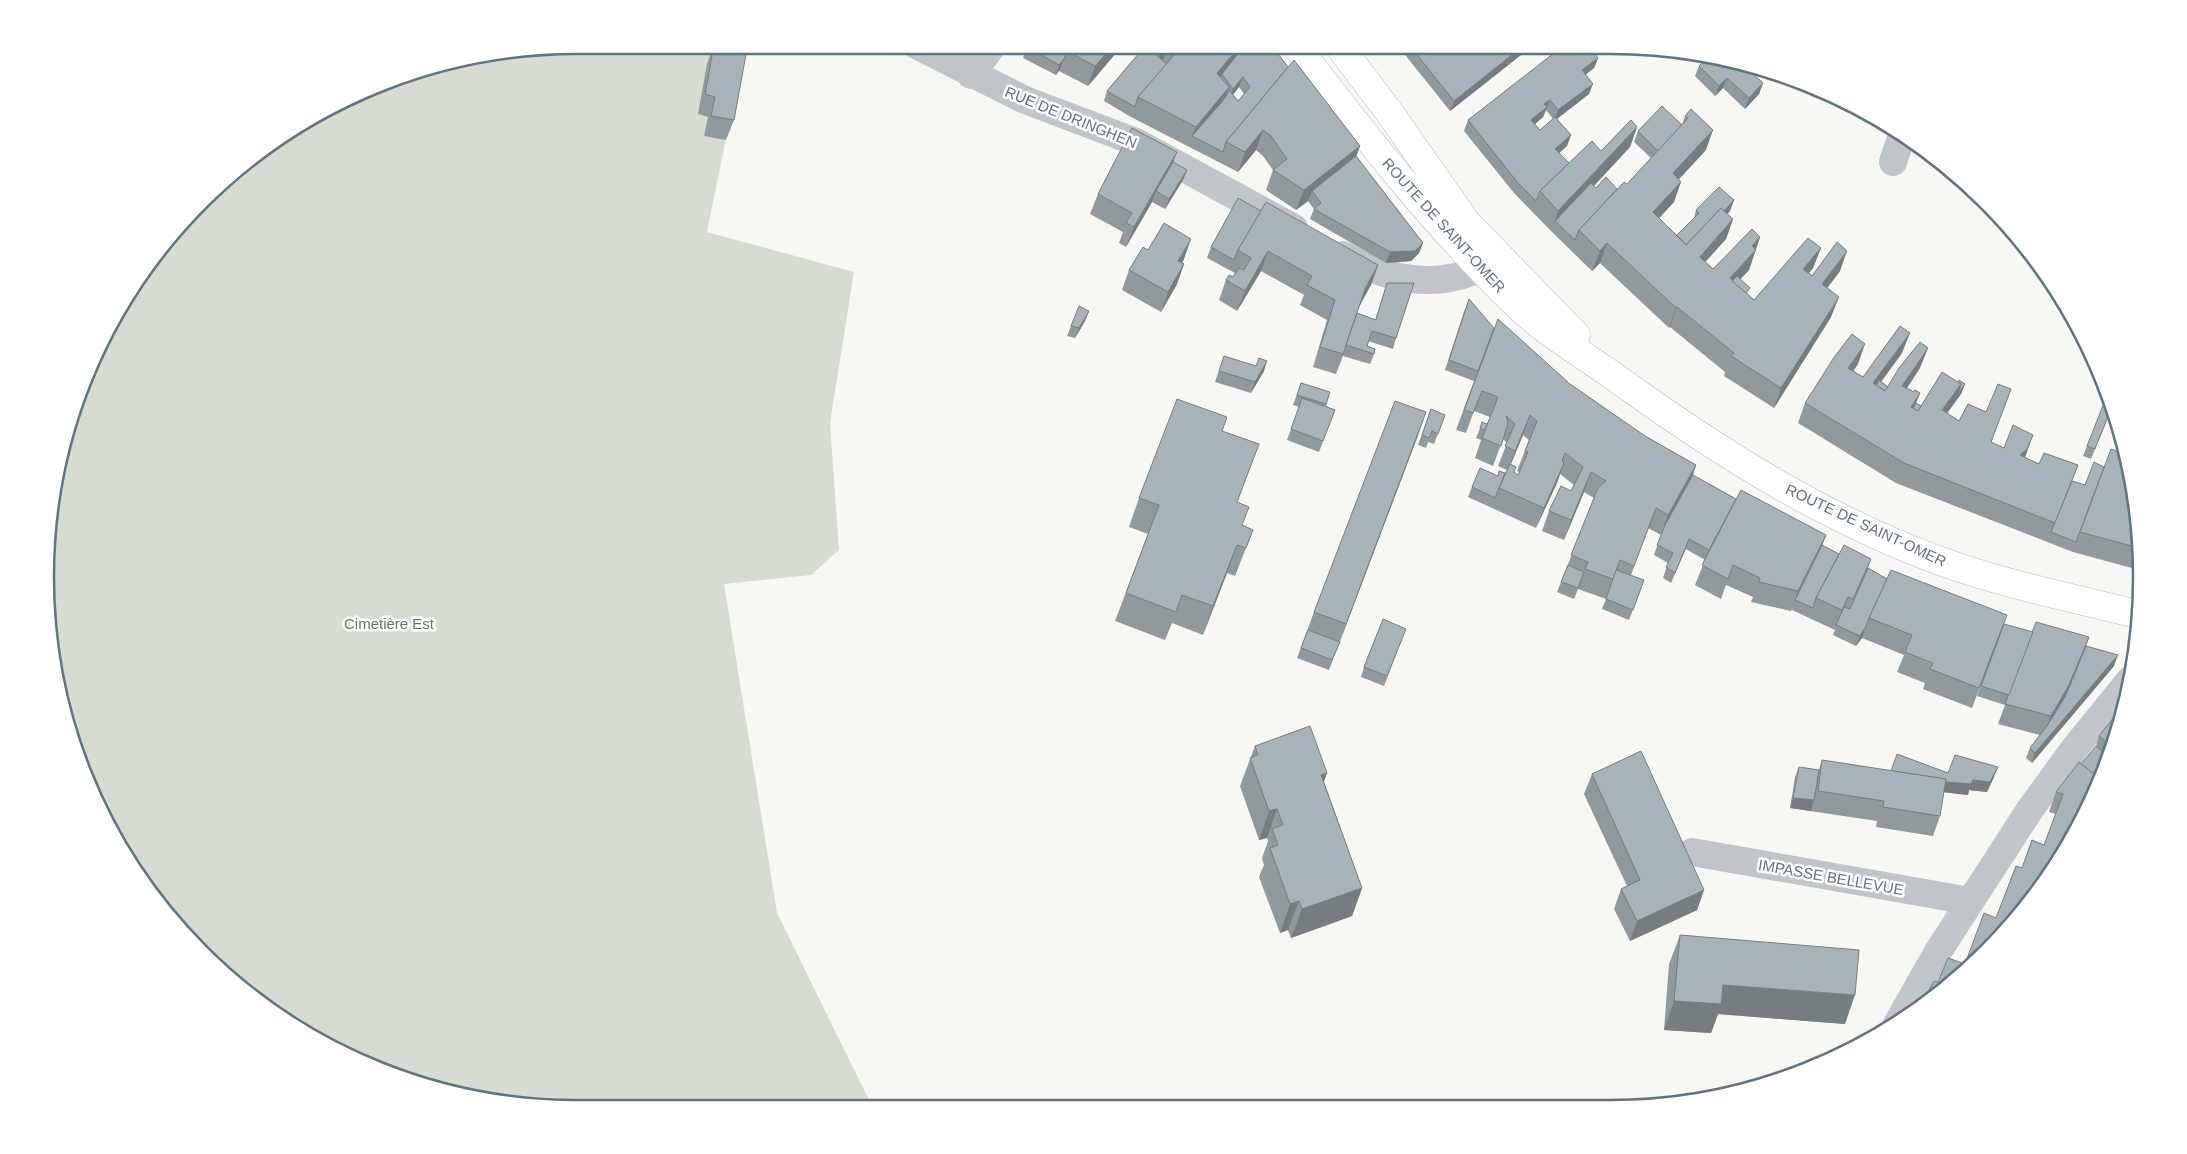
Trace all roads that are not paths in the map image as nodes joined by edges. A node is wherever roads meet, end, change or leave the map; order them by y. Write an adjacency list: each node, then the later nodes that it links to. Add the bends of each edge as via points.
1 (932, 54): 5 (street, RUE DE DRINGHEN)
2 (987, 54): 5 (street)
3 (1302, 54): 8 (main road, ROUTE DE SAINT-OMER, via 1400,180)
4 (1345, 54): 8 (main road, ROUTE DE SAINT-OMER, via 1392,116)
5 (971, 75): 8 (street, RUE DE DRINGHEN, via 1043,108 1136,142 1378,273 1413,279 1459,276)
6 (1900, 141): 7 (street)
7 (1893, 162)
8 (1489, 263): 9 (main road, ROUTE DE SAINT-OMER, via 1562,320 1616,378 1735,460 1788,490 1940,561 1977,574)
9 (2132, 613)
10 (2119, 693): 12 (street, via 2034,803)
11 (1692, 852): 12 (street, IMPASSE BELLEVUE)
12 (1970, 901): 13 (street)
13 (1906, 1009)

